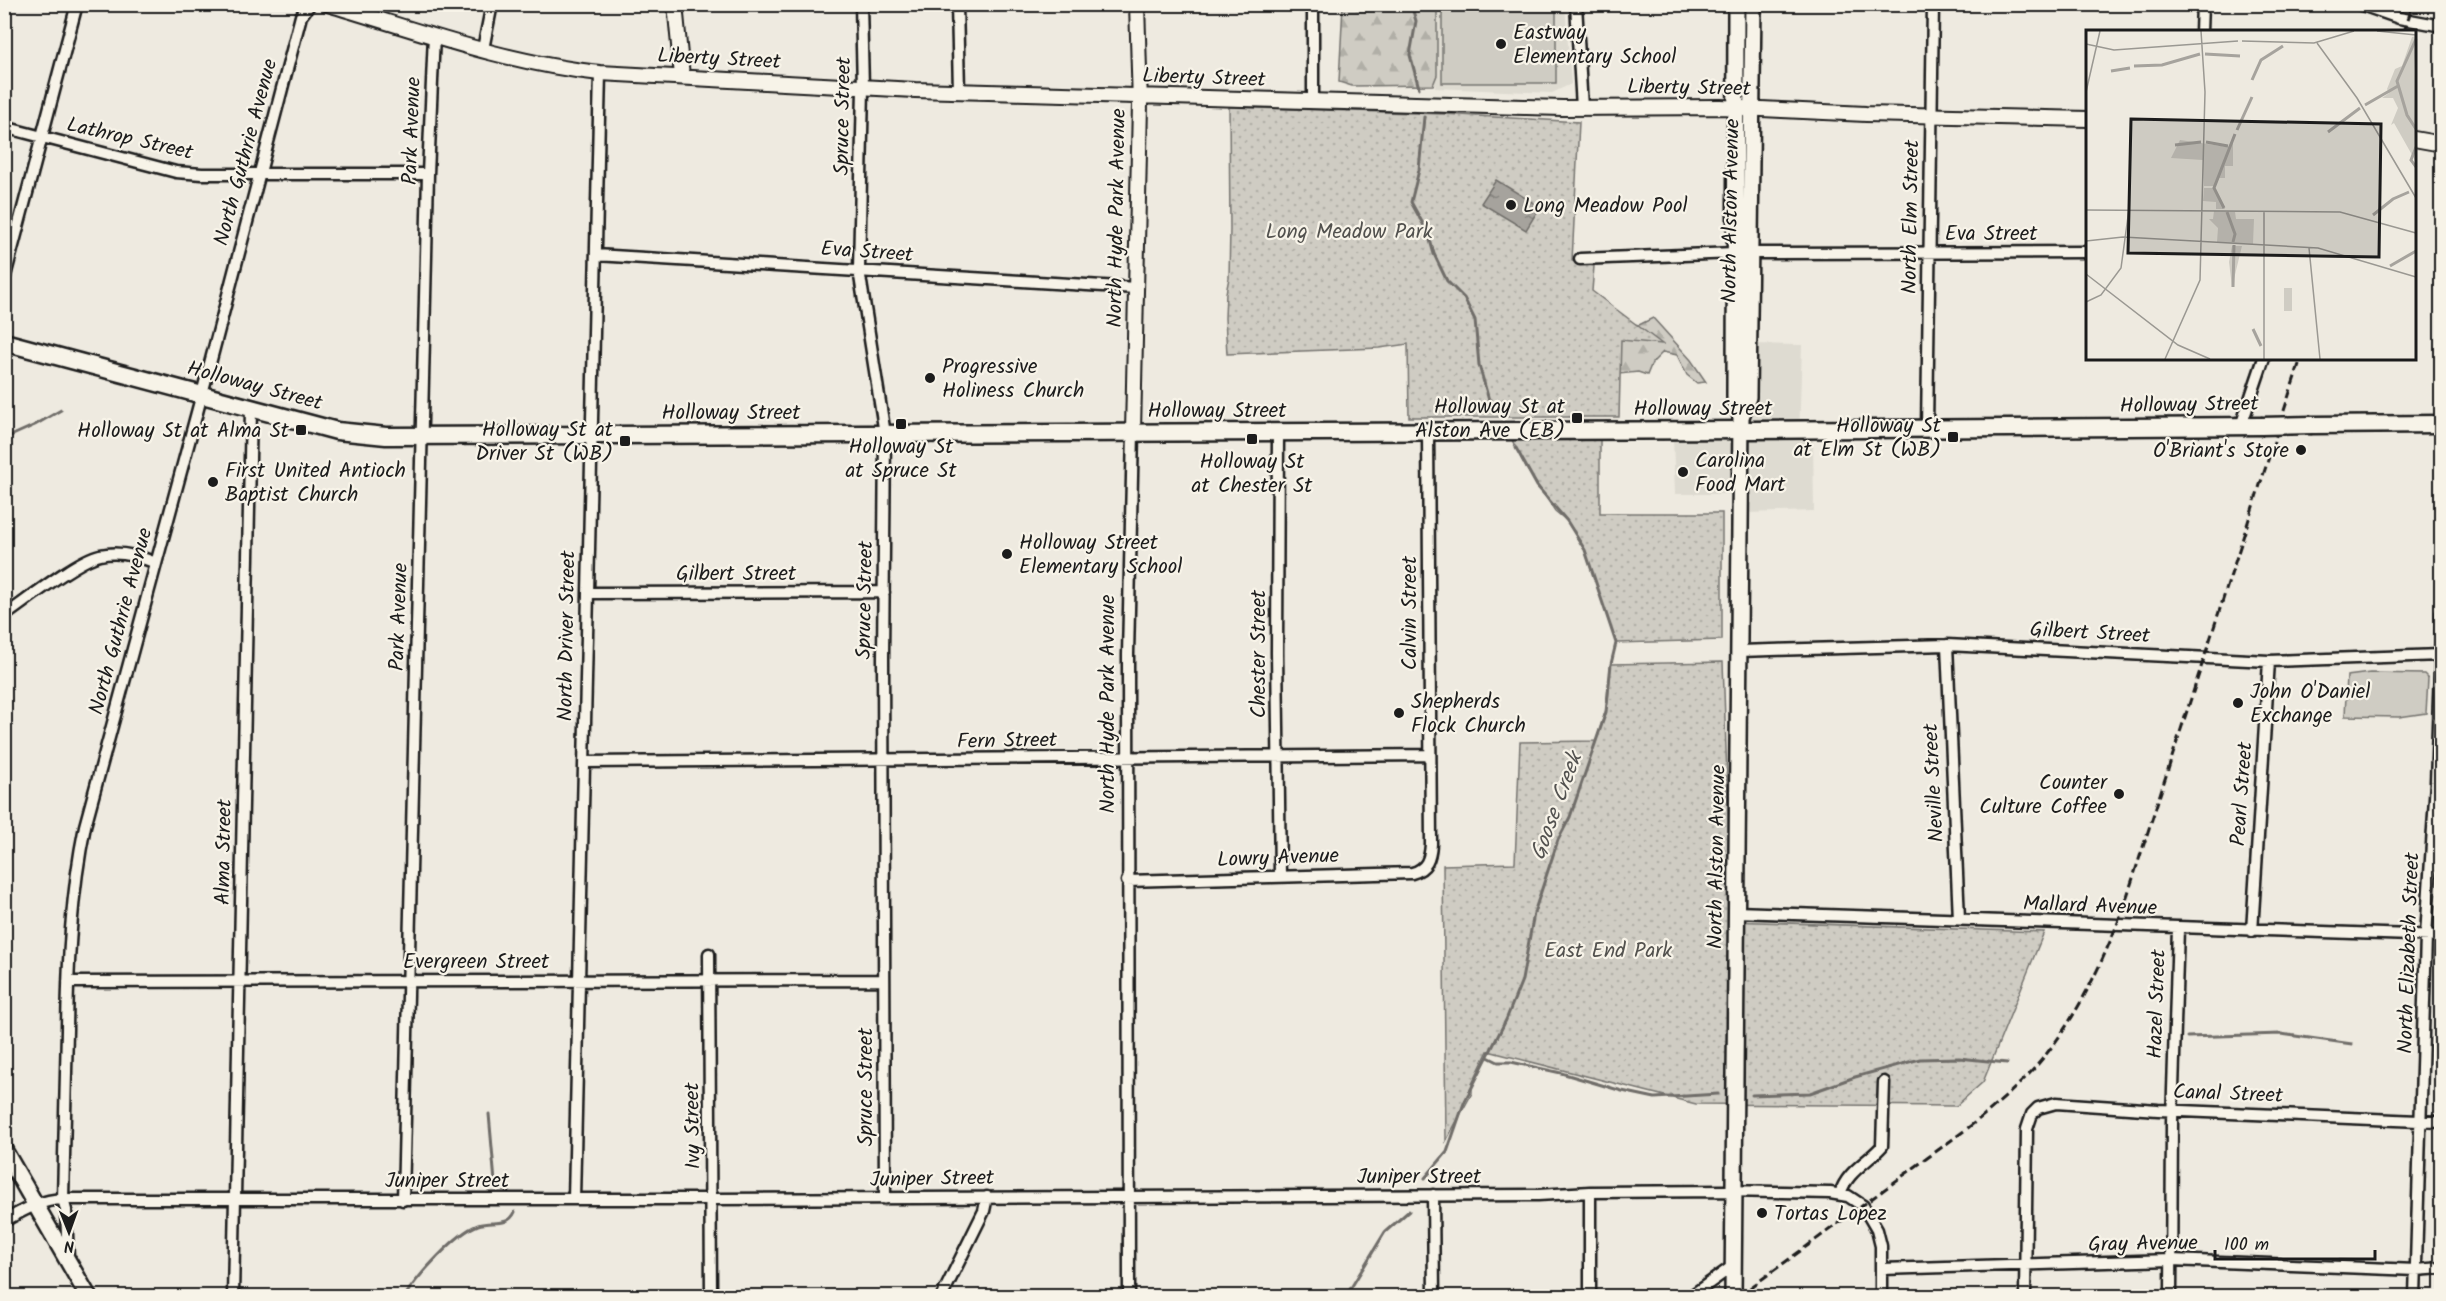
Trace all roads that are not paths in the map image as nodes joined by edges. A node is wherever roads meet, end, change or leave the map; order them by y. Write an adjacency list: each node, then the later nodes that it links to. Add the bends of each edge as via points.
1 (77, 4): 33 (street)
2 (310, 4): 36 (street, North Guthrie Avenue, via 302,16)
3 (328, 4): 16 (street, Liberty Street)
4 (492, 4): 20 (street)
5 (675, 4): 22 (street)
6 (861, 4): 23 (street, Spruce Street)
7 (957, 4): 24 (street)
8 (1137, 4): 25 (street, North Hyde Park Avenue)
9 (1313, 4): 26 (street)
10 (1576, 4): 27 (street)
11 (1736, 4): 28 (main road, North Alston Avenue)
12 (1753, 4): 29 (main road, North Alston Avenue)
13 (1933, 4): 30 (street, North Elm Street)
14 (2202, 4): 18 (street)
15 (2360, 4): 17 (street, via 2398,18)
16 (366, 10): 19 (street, Liberty Street)
17 (2442, 26)
18 (2201, 30)
19 (434, 35): 20 (street, Liberty Street); 37 (street, Park Avenue)
20 (483, 49): 21 (street, Liberty Street, via 563,69)
21 (600, 73): 22 (street, Liberty Street); 41 (street, North Driver Street)
22 (682, 76): 23 (street, Liberty Street)
23 (864, 88): 24 (street, Liberty Street); 43 (street, Spruce Street)
24 (959, 91): 25 (street, Liberty Street)
25 (1140, 96): 26 (street, Liberty Street); 45 (street, North Hyde Park Avenue)
26 (1313, 101): 27 (street, Liberty Street)
27 (1582, 108): 28 (street, Liberty Street)
28 (1735, 108): 29 (street, Liberty Street); 40 (main road, North Alston Avenue)
29 (1752, 108): 30 (street, Liberty Street); 40 (main road, North Alston Avenue)
30 (1931, 116): 31 (street, Liberty Street); 38 (street, North Elm Street)
31 (2086, 119)
32 (4, 127): 33 (street, Lathrop Street)
33 (42, 137): 36 (street, Lathrop Street, via 165,170); 44 (street)
34 (2416, 139): 35 (street)
35 (2442, 144)
36 (259, 174): 37 (street, Lathrop Street); 48 (street, North Guthrie Avenue)
37 (428, 174): 58 (street, Park Avenue)
38 (1929, 252): 39 (street, Eva Street); 40 (street, Eva Street); 53 (street, North Elm Street)
39 (2086, 252)
40 (1742, 253): 42 (street, Eva Street); 50 (main road, North Alston Avenue, via 1735,397)
41 (596, 255): 43 (street, Eva Street); 59 (street, North Driver Street)
42 (1580, 259)
43 (859, 270): 45 (street, Eva Street); 57 (street, Spruce Street)
44 (4, 280)
45 (1136, 288): 54 (street, North Hyde Park Avenue)
46 (4, 342): 48 (main road, Holloway Street)
47 (2263, 360): 52 (street)
48 (202, 394): 49 (main road, Holloway Street); 60 (street, North Guthrie Avenue)
49 (251, 409): 58 (main road, Holloway Street, via 353,434); 90 (street, Alma Street)
50 (1741, 424): 53 (main road, Holloway Street); 56 (main road, Holloway Street); 66 (main road, North Alston Avenue)
51 (2442, 424): 52 (main road, Holloway Street, bridge)
52 (2241, 426): 53 (main road, Holloway Street)
53 (1928, 429)
54 (1132, 432): 55 (main road, Holloway Street); 57 (main road, Holloway Street); 71 (street, North Hyde Park Avenue)
55 (1278, 432): 56 (main road, Holloway Street); 70 (street, Chester Street)
56 (1428, 432): 69 (street, Calvin Street)
57 (885, 434): 59 (main road, Holloway Street); 61 (street, Spruce Street)
58 (422, 435): 59 (main road, Holloway Street); 88 (street, Park Avenue)
59 (592, 435): 62 (street, North Driver Street)
60 (156, 562): 64 (street, via 109,553 91,557); 89 (street, North Guthrie Avenue, via 81,844 72,896)
61 (884, 592): 62 (street, Gilbert Street); 72 (street, Spruce Street)
62 (588, 593): 73 (street, North Driver Street)
63 (2442, 613): 67 (street, North Elizabeth Street)
64 (4, 616)
65 (1947, 645): 66 (street, Gilbert Street); 68 (street, Gilbert Street); 79 (street, Neville Street)
66 (1739, 651): 78 (main road, North Alston Avenue)
67 (2440, 656): 68 (street, Gilbert Street); 74 (street, North Elizabeth Street)
68 (2269, 661): 81 (street, Pearl Street)
69 (1430, 755): 70 (street, Fern Street); 75 (street, Calvin Street, via 1431,844)
70 (1278, 757): 71 (street, Fern Street); 76 (street, Chester Street)
71 (1128, 758): 72 (street, Fern Street); 77 (street, North Hyde Park Avenue)
72 (883, 761): 73 (street, Fern Street); 87 (street, Spruce Street)
73 (584, 762): 85 (street, North Driver Street)
74 (2439, 782): 82 (street, North Elizabeth Street)
75 (1427, 865): 76 (street, Lowry Avenue, via 1412,873)
76 (1280, 876): 77 (street, Lowry Avenue)
77 (1127, 881): 101 (street, North Hyde Park Avenue)
78 (1736, 912): 79 (street, Mallard Avenue); 96 (main road, North Alston Avenue)
79 (1959, 919): 80 (street, Mallard Avenue)
80 (2178, 928): 81 (street, Mallard Avenue); 92 (street, Hazel Street)
81 (2252, 931): 82 (street, Mallard Avenue)
82 (2426, 936): 83 (street, Mallard Avenue); 93 (street, North Elizabeth Street)
83 (2442, 936)
84 (709, 954): 86 (street, Ivy Street)
85 (579, 980): 86 (street, Evergreen Street); 88 (street, Evergreen Street); 105 (street, North Driver Street)
86 (710, 980): 87 (street, Evergreen Street); 106 (street, Ivy Street)
87 (883, 980): 102 (street, Spruce Street)
88 (409, 981): 90 (street, Evergreen Street); 107 (street, Park Avenue)
89 (68, 982): 90 (street, Evergreen Street); 103 (street, North Guthrie Avenue)
90 (240, 982): 104 (street, Alma Street)
91 (1884, 1082): 98 (street, via 1882,1146 1852,1172)
92 (2172, 1111): 93 (street, Canal Street); 110 (street, Hazel Street); 113 (street, Canal Street, via 2056,1103 2032,1114 2026,1129)
93 (2421, 1120): 94 (street, Canal Street); 116 (street, North Elizabeth Street)
94 (2442, 1122)
95 (4, 1150): 108 (main road)
96 (1734, 1191): 97 (street, Juniper Street); 98 (street, Juniper Street); 112 (main road, North Alston Avenue)
97 (1590, 1192): 99 (street, Juniper Street); 123 (street)
98 (1840, 1194): 115 (street, Juniper Street, via 1857,1200 1877,1230)
99 (1433, 1195): 101 (street, Juniper Street); 122 (street)
100 (987, 1197): 101 (street, Juniper Street); 102 (street, Juniper Street); 120 (street, via 984,1211)
101 (1128, 1197): 121 (street, North Hyde Park Avenue)
102 (885, 1198): 106 (street, Juniper Street)
103 (63, 1199): 104 (street, Juniper Street); 108 (street, Juniper Street); 111 (street, North Guthrie Avenue)
104 (234, 1199): 107 (street, Juniper Street); 118 (street, Alma Street)
105 (574, 1199): 106 (street, Juniper Street); 107 (street, Juniper Street)
106 (712, 1199): 119 (street, Ivy Street)
107 (403, 1200)
108 (36, 1204): 109 (street, Juniper Street); 111 (main road)
109 (4, 1221)
110 (2171, 1260): 113 (street, Gray Avenue); 116 (street, Gray Avenue); 128 (street, Hazel Street)
111 (69, 1263): 117 (main road)
112 (1733, 1266): 124 (street); 125 (main road, North Alston Avenue)
113 (2026, 1266): 115 (street, Gray Avenue); 127 (street)
114 (2442, 1268): 116 (street, Gray Avenue)
115 (1882, 1269): 126 (street)
116 (2416, 1270): 129 (street, North Elizabeth Street)
117 (88, 1296)
118 (233, 1296)
119 (711, 1296)
120 (942, 1296)
121 (1129, 1296)
122 (1434, 1296)
123 (1590, 1296)
124 (1690, 1296)
125 (1733, 1296)
126 (1881, 1296)
127 (2025, 1296)
128 (2170, 1296)
129 (2415, 1296)

